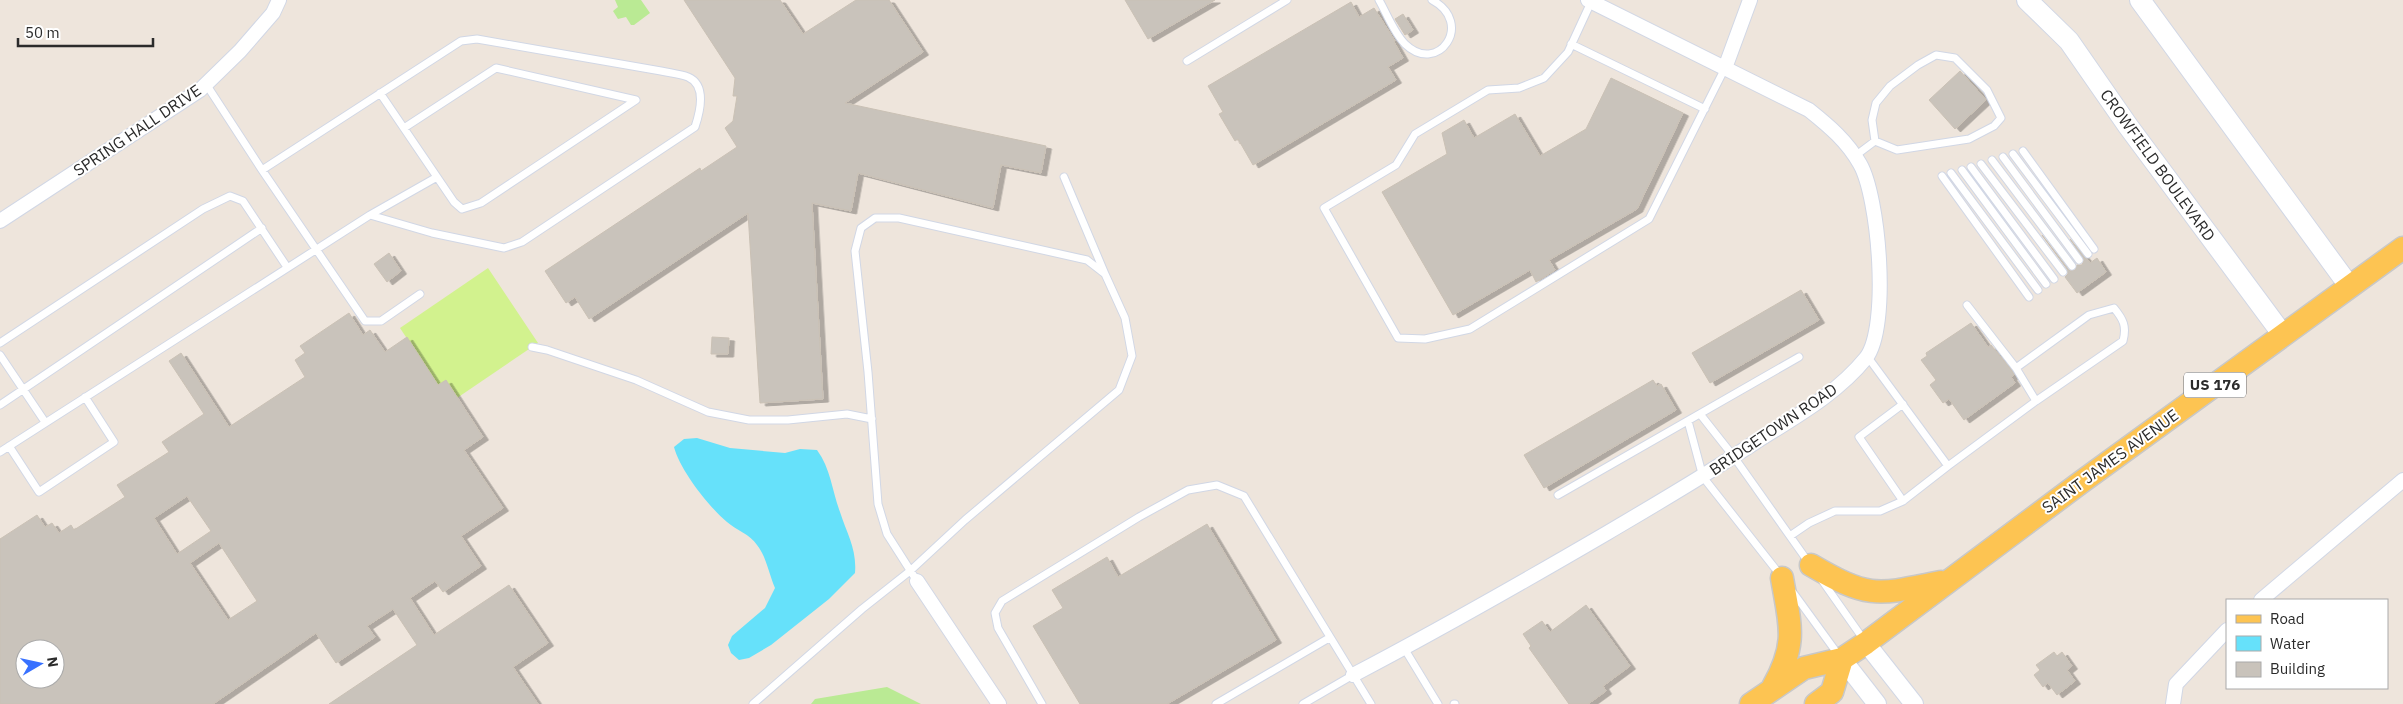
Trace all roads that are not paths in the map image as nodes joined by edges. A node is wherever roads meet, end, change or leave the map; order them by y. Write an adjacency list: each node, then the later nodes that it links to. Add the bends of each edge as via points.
1 (279, 0): 12 (street, SPRING HALL DRIVE, via 262,26)
2 (1287, 0): 10 (lane)
3 (1379, 0): 4 (lane, via 1403,42 1424,55 1436,53 1446,44 1451,27 1450,16 1443,6)
4 (1432, 0)
5 (1590, 0): 9 (lane); 11 (street, BRIDGETOWN ROAD)
6 (1750, 0): 11 (street)
7 (2027, 0): 49 (main road, CROWFIELD BOULEVARD, via 2069,41)
8 (2140, 0): 44 (main road)
9 (1572, 44): 14 (lane); 14 (lane, via 1544,78 1518,88 1488,90 1415,134 1396,165 1324,208 1398,338 1426,339 1470,329 1649,219)
10 (1187, 61)
11 (1725, 68): 14 (lane); 19 (street, BRIDGETOWN ROAD, via 1809,110 1839,134)
12 (206, 84): 24 (lane); 31 (street, SPRING HALL DRIVE)
13 (380, 93): 15 (lane); 24 (lane); 30 (lane, via 461,41 477,39 661,70 690,78 700,91 702,109 695,127 522,242 504,248 432,233)
14 (1705, 109)
15 (404, 128): 27 (lane); 27 (lane, via 496,68 636,100 469,208 462,209 454,202)
16 (1875, 141): 16 (lane, via 1897,150 1969,139 2002,118 1987,90 1955,58 1936,55 1890,86 1876,103 1872,120); 19 (lane)
17 (2023, 151): 35 (lane)
18 (2013, 154): 36 (lane)
19 (1854, 156): 53 (street, BRIDGETOWN ROAD, via 1861,166 1873,210 1880,268 1879,317)
20 (2003, 157): 37 (lane)
21 (1992, 160): 38 (lane)
22 (1981, 164): 40 (lane)
23 (1971, 167): 42 (lane)
24 (262, 170): 33 (lane)
25 (1962, 170): 43 (lane)
26 (1951, 173): 45 (lane)
27 (437, 176): 30 (lane)
28 (1064, 176): 41 (lane)
29 (1942, 176): 47 (lane)
30 (370, 215): 33 (lane)
31 (0, 221)
32 (262, 228): 39 (lane); 50 (lane, via 243,200 230,196 203,209); 56 (lane)
33 (316, 248): 39 (lane); 46 (lane, via 365,321 381,321)
34 (2403, 248): 44 (main road, SAINT JAMES AVENUE / US 176)
35 (2094, 249)
36 (2088, 254)
37 (2080, 260)
38 (2072, 266)
39 (286, 267): 57 (lane)
40 (2063, 272)
41 (1106, 274): 62 (lane, via 1086,260 899,218 875,218 860,228 855,251); 75 (lane, via 1125,318 1132,356 1119,390 966,520)
42 (2054, 279)
43 (2046, 284)
44 (2350, 286): 49 (main road, SAINT JAMES AVENUE / US 176)
45 (2038, 290)
46 (420, 294)
47 (2029, 297)
48 (1966, 305): 55 (lane)
49 (2283, 335): 77 (main road, SAINT JAMES AVENUE / US 176)
50 (0, 344)
51 (532, 347): 62 (lane, via 636,380 708,412 749,420 847,414)
52 (0, 355): 56 (lane)
53 (1867, 356): 59 (lane); 67 (street, BRIDGETOWN ROAD, via 1836,390)
54 (1799, 357): 61 (lane)
55 (2016, 368): 58 (lane); 58 (lane, via 2089,315 2114,308 2124,319 2126,332 2123,341)
56 (23, 390): 60 (lane); 64 (lane)
57 (84, 397): 64 (lane); 65 (lane, via 114,442 39,492)
58 (2036, 401): 68 (lane)
59 (1903, 404): 68 (lane); 72 (lane, via 1859,437)
60 (0, 405)
61 (1700, 414): 63 (lane); 67 (lane)
62 (872, 419): 75 (lane, via 878,504 887,534)
63 (1688, 420): 69 (lane); 71 (lane)
64 (45, 422): 65 (lane)
65 (9, 446): 66 (lane)
66 (0, 452)
67 (1734, 456): 69 (street, BRIDGETOWN ROAD); 73 (lane)
68 (1948, 466): 72 (lane)
69 (1703, 477): 76 (lane); 82 (street, BRIDGETOWN ROAD, via 1479,608)
70 (2403, 480): 78 (street)
71 (1558, 495)
72 (1902, 501): 73 (lane, via 1880,511 1835,511)
73 (1790, 536): 74 (lane)
74 (1811, 565): 77 (main road, via 1864,592 1886,593); 81 (lane)
75 (914, 576): 86 (lane, via 862,609); 87 (street)
76 (1782, 578): 83 (lane); 85 (main road, via 1792,634 1786,666)
77 (1947, 581): 81 (main road, SAINT JAMES AVENUE / US 176)
78 (2262, 599)
79 (2226, 631): 97 (street, via 2176,684)
80 (1329, 638): 84 (lane); 88 (lane, via 1244,496 1217,485 1188,490 1002,601 995,613 998,628); 89 (lane)
81 (1866, 643): 83 (main road, SAINT JAMES AVENUE / US 176); 96 (street)
82 (1404, 648): 84 (street, BRIDGETOWN ROAD); 92 (lane)
83 (1842, 659): 85 (main road, SAINT JAMES AVENUE, via 1804,668); 94 (main road, via 1832,692); 95 (street)
84 (1353, 675): 90 (lane); 91 (lane)
85 (1772, 690): 93 (main road, SAINT JAMES AVENUE)
86 (753, 704)
87 (999, 704)
88 (1042, 704)
89 (1216, 704)
90 (1303, 704)
91 (1371, 704)
92 (1438, 704)
93 (1751, 704)
94 (1816, 704)
95 (1877, 704)
96 (1914, 704)
97 (2173, 704)

